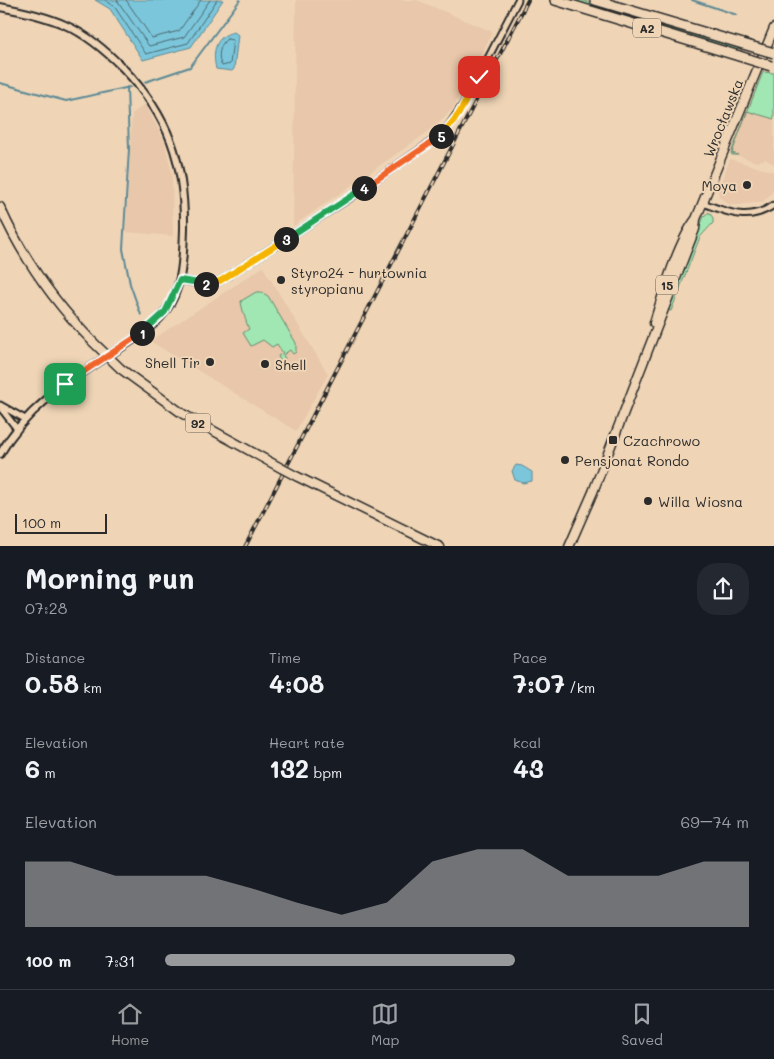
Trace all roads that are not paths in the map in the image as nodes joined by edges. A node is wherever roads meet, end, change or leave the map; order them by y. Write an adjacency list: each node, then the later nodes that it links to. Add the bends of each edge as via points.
1 (518, 0): 11 (street, via 468,97 444,133 236,272 211,284)
2 (555, 0): 7 (highway, A2, bridge)
3 (595, 0): 6 (highway, A2, bridge)
4 (0, 7): 11 (street, via 50,20 89,39 124,69 155,108 173,145 182,182 184,214)
5 (774, 28): 8 (main road, Wrocławska / 15)
6 (774, 53)
7 (773, 66)
8 (703, 203): 9 (street, via 743,216); 17 (main road, Wrocławska / 15, via 679,254 646,354)
9 (774, 205)
10 (0, 207): 16 (main road, 92, bridge, via 33,268 66,312 121,369 183,414 296,476)
11 (180, 280): 13 (street, via 165,312 148,329 48,396)
12 (0, 406): 13 (street); 14 (street)
13 (25, 418): 14 (street)
14 (16, 429): 15 (street)
15 (0, 454)
16 (440, 546)
17 (569, 546)

